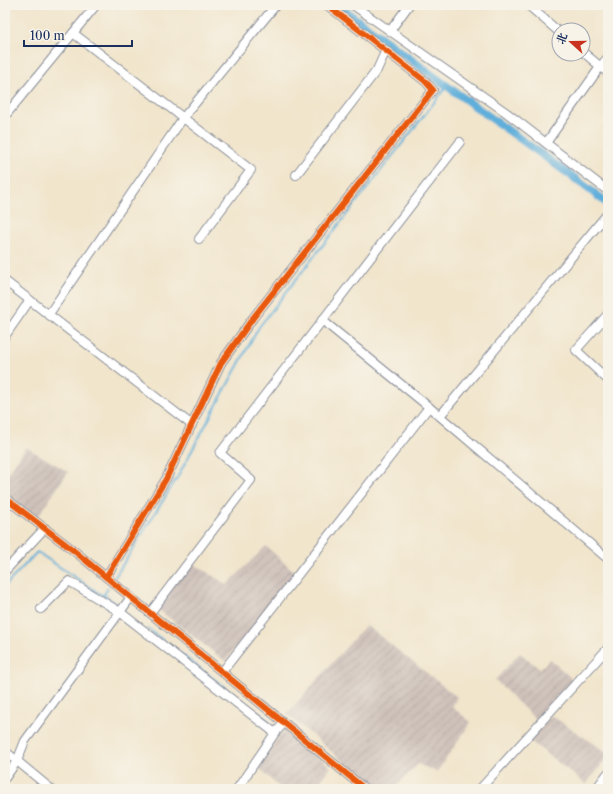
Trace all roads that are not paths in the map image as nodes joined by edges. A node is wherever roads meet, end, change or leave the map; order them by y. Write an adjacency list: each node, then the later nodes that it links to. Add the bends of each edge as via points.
1 (96, 5): 9 (street)
2 (276, 5): 16 (street)
3 (327, 5): 10 (street)
4 (354, 5): 8 (street)
5 (409, 5): 8 (street)
6 (528, 5): 7 (street)
7 (551, 25)
8 (390, 31): 18 (street)
9 (73, 33): 15 (street); 16 (street)
10 (386, 50): 19 (street, via 377,70); 32 (street, via 425,80 433,90 253,318 222,363)
11 (608, 58): 13 (street)
12 (591, 59): 13 (street)
13 (600, 66): 14 (street); 18 (street)
14 (608, 73)
15 (5, 116)
16 (183, 118): 22 (street, via 251,170); 25 (street)
17 (460, 142): 27 (street)
18 (546, 143): 20 (street)
19 (296, 175)
20 (608, 191)
21 (608, 213): 31 (street)
22 (199, 239)
23 (5, 281): 24 (street)
24 (30, 300): 25 (street); 28 (street)
25 (48, 314): 32 (street)
26 (608, 314): 29 (street, via 576,350)
27 (322, 320): 30 (street); 41 (street, via 220,453 252,480)
28 (5, 336)
29 (608, 380)
30 (429, 407): 31 (street); 43 (street)
31 (440, 416): 35 (street)
32 (192, 425): 37 (street, via 166,479)
33 (5, 498): 34 (street)
34 (45, 528): 36 (street); 37 (street)
35 (608, 559)
36 (5, 571)
37 (106, 577): 38 (street)
38 (131, 597): 40 (street); 41 (street)
39 (41, 609): 40 (street, via 69,582)
40 (122, 609): 45 (street); 47 (street, via 25,741)
41 (150, 613): 43 (street)
42 (608, 648): 53 (street)
43 (222, 672): 44 (street)
44 (284, 723): 45 (street); 52 (street)
45 (275, 734): 51 (street)
46 (5, 751): 47 (street)
47 (17, 762): 49 (street); 50 (street)
48 (608, 774): 54 (street)
49 (5, 778)
50 (51, 789)
51 (237, 789)
52 (365, 789)
53 (480, 789)
54 (596, 789)

